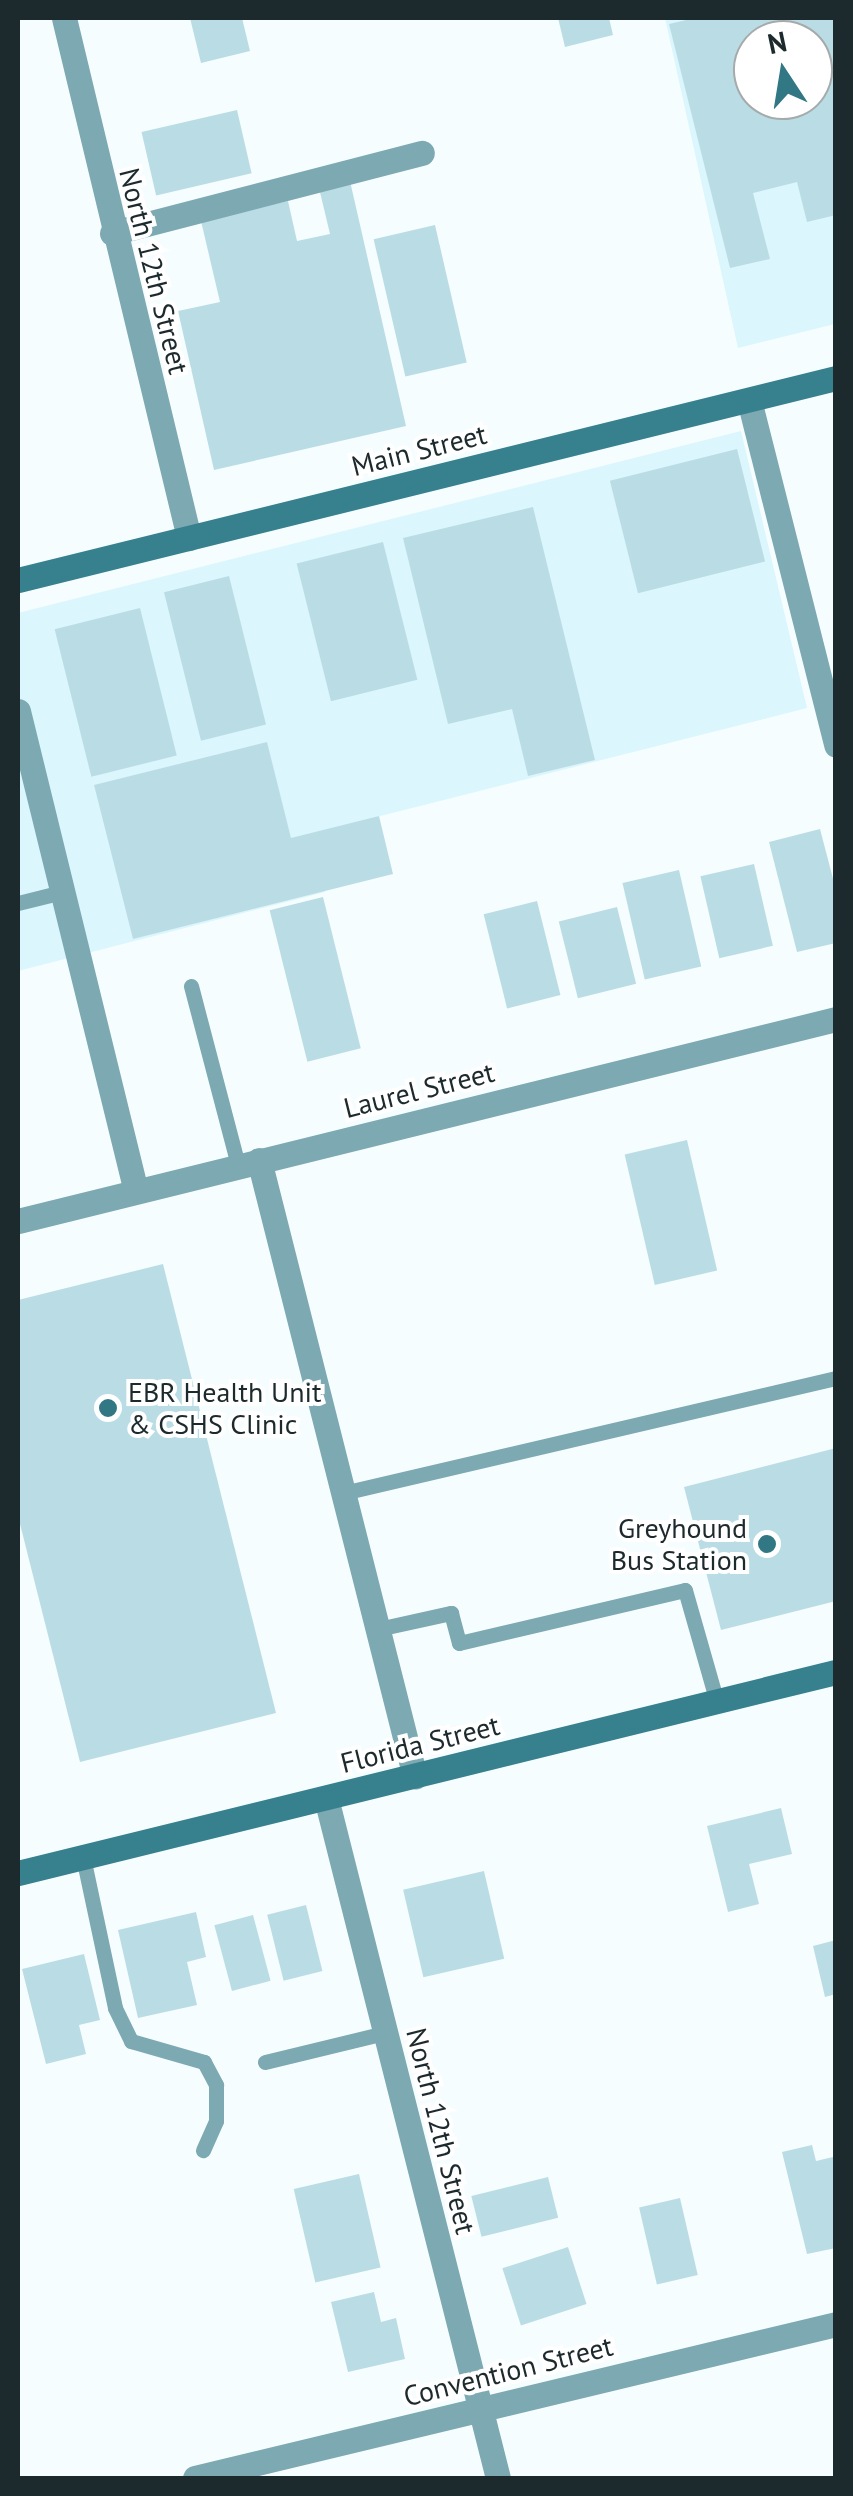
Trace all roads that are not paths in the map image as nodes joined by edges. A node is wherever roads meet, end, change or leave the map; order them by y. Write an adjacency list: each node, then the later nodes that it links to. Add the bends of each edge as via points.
1 (64, 18): 3 (street, North 12th Street)
2 (422, 153): 3 (street)
3 (112, 232): 6 (street, North 12th Street)
4 (836, 378): 5 (main road, Main Street)
5 (748, 400): 6 (main road, Main Street); 9 (street)
6 (188, 538): 7 (main road, Main Street)
7 (18, 580)
8 (18, 710): 10 (street)
9 (836, 745)
10 (62, 892): 11 (lane); 15 (street)
11 (18, 903)
12 (191, 986): 14 (lane)
13 (836, 1019): 14 (street, Laurel Street)
14 (249, 1163): 15 (street, Laurel Street); 18 (street)
15 (136, 1191): 16 (street, Laurel Street)
16 (18, 1220)
17 (836, 1378): 18 (lane)
18 (344, 1493): 19 (street)
19 (378, 1629): 21 (lane, via 451,1612 459,1642 685,1590); 22 (street)
20 (836, 1672): 21 (main road, Florida Street)
21 (717, 1702): 22 (main road, Florida Street)
22 (415, 1777): 23 (main road, Florida Street)
23 (326, 1798): 24 (main road, Florida Street); 26 (street, North 12th Street)
24 (83, 1857): 25 (main road, Florida Street); 28 (lane, via 115,2008 131,2041 204,2062 216,2086 216,2121)
25 (18, 1873)
26 (385, 2033): 27 (lane); 30 (street, North 12th Street)
27 (264, 2062)
28 (204, 2150)
29 (836, 2324): 30 (street, Convention Street)
30 (480, 2408): 31 (street, Convention Street); 32 (street, North 12th Street)
31 (195, 2478)
32 (498, 2478)

